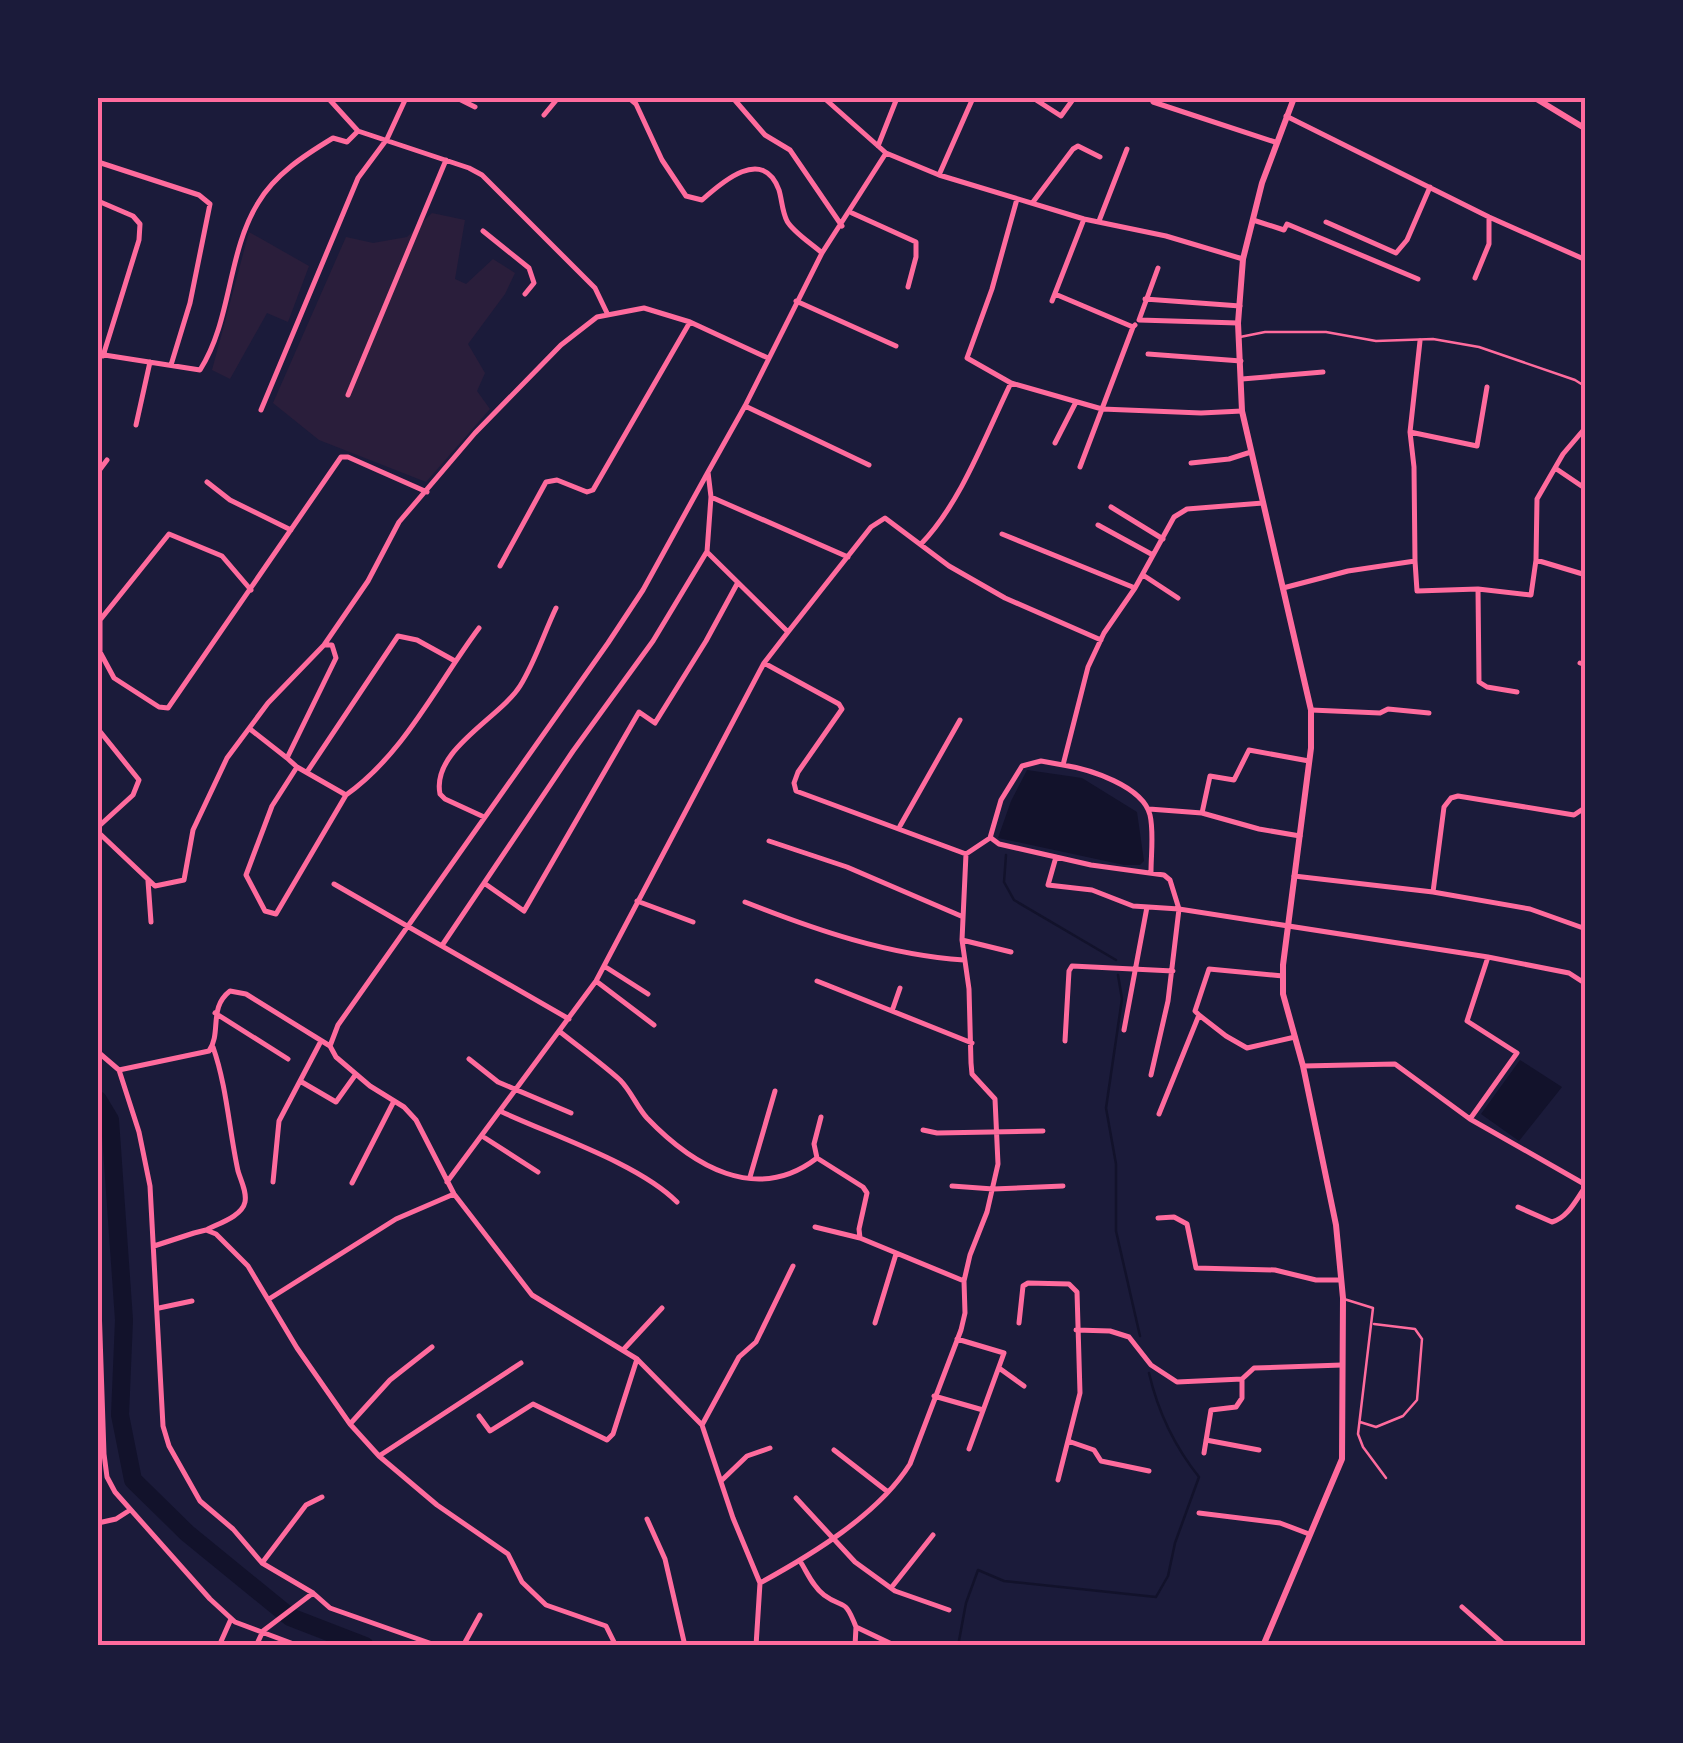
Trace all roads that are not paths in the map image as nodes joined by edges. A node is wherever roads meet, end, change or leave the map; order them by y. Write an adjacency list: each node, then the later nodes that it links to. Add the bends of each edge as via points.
1 (328, 98): 19 (street)
2 (406, 98): 20 (street)
3 (458, 98): 15 (street)
4 (558, 98): 16 (street)
5 (629, 98): 41 (street, via 686,196 702,200 740,170 769,175 788,225)
6 (733, 98): 39 (street, via 765,135 790,150)
7 (824, 98): 22 (street)
8 (898, 98): 22 (street)
9 (973, 98): 28 (street)
10 (1033, 98): 11 (street, via 1061,116)
11 (1074, 98)
12 (1155, 98): 21 (street)
13 (1294, 98): 17 (main road)
14 (1534, 98): 18 (main road)
15 (475, 107)
16 (544, 115)
17 (1286, 116): 21 (main road); 29 (street)
18 (1586, 129)
19 (358, 131): 20 (street); 67 (street, via 348,142 333,138 298,160 258,202 206,361 200,370)
20 (387, 139): 26 (street); 77 (street, via 358,178)
21 (1276, 142): 36 (main road)
22 (878, 147): 24 (street)
23 (1127, 149): 37 (street)
24 (886, 154): 28 (street); 33 (street)
25 (1100, 157): 32 (street, via 1073,149)
26 (446, 160): 54 (street, via 482,175 595,288); 73 (street)
27 (98, 162): 67 (street, via 199,194 210,204)
28 (939, 175): 30 (street)
29 (1430, 187): 34 (street); 38 (street, via 1396,253)
30 (1018, 198): 32 (street); 70 (street, via 967,358)
31 (98, 201): 63 (street, via 140,224)
32 (1033, 202): 35 (street)
33 (851, 212): 39 (street); 47 (street, via 916,242)
34 (1489, 217): 43 (street); 45 (street, via 1489,244)
35 (1084, 219): 37 (street); 49 (street)
36 (1253, 220): 42 (main road); 46 (street, via 1284,230 1288,224)
37 (1100, 222): 42 (street)
38 (1326, 222)
39 (842, 226): 41 (street)
40 (483, 231): 48 (street, via 530,268 534,283)
41 (822, 253): 51 (street)
42 (1243, 259): 53 (main road)
43 (1586, 260)
44 (1158, 268): 50 (street)
45 (1475, 278)
46 (1418, 279)
47 (908, 287)
48 (525, 294)
49 (1055, 294): 52 (street); 58 (street)
50 (1144, 299): 53 (street); 55 (street)
51 (796, 301): 61 (street); 64 (street)
52 (1052, 302)
53 (1240, 306): 57 (main road)
54 (608, 312): 56 (street, via 644,308); 93 (street, via 561,345)
55 (1138, 320): 57 (street); 58 (street)
56 (690, 322): 64 (street); 107 (street, via 593,490 546,482)
57 (1238, 323): 59 (main road)
58 (1133, 327): 76 (street)
59 (1239, 337): 60 (lane, via 1326,332); 65 (main road)
60 (1420, 341): 72 (lane, via 1479,348); 81 (street)
61 (896, 346)
62 (1148, 354): 65 (street)
63 (100, 356): 66 (street)
64 (768, 358): 75 (street)
65 (1241, 361): 69 (main road)
66 (150, 362): 67 (street); 79 (street)
67 (171, 365)
68 (1323, 372): 69 (street)
69 (1242, 379): 78 (main road)
70 (1011, 383): 74 (street); 101 (street, via 972,465)
71 (1487, 387): 81 (street, via 1476,446)
72 (1586, 387)
73 (348, 396)
74 (1076, 402): 76 (street); 82 (street)
75 (745, 406): 86 (street); 90 (street)
76 (1102, 409): 78 (street); 87 (street)
77 (261, 410)
78 (1242, 410): 83 (main road)
79 (136, 425)
80 (1586, 427): 88 (street)
81 (1410, 432): 106 (street)
82 (1054, 443)
83 (1251, 452): 85 (street); 95 (main road)
84 (107, 460): 89 (street)
85 (1190, 462)
86 (869, 465)
87 (1080, 466)
88 (1555, 468): 92 (street); 105 (street, via 1537,499)
89 (98, 472)
90 (708, 472): 94 (street); 139 (street, via 643,590)
91 (207, 482): 98 (street)
92 (1586, 489)
93 (427, 492): 98 (street, via 341,457); 121 (street, via 399,522)
94 (711, 497): 102 (street); 104 (street)
95 (1263, 503): 100 (street, via 1187,509); 112 (main road)
96 (1111, 507): 100 (street)
97 (1098, 525): 103 (street)
98 (291, 530): 113 (street)
99 (1002, 534): 111 (street)
100 (1163, 539): 103 (street)
101 (922, 544): 104 (street, via 880,519); 120 (street, via 1005,598)
102 (706, 552): 110 (street); 150 (street)
103 (1154, 555): 108 (street)
104 (848, 557): 119 (street)
105 (1536, 560): 109 (street); 114 (street, via 1531,595)
106 (1415, 561): 112 (street); 114 (street, via 1416,591)
107 (500, 566)
108 (1142, 575): 111 (street); 115 (street)
109 (1586, 575)
110 (737, 584): 119 (street); 150 (street, via 655,722 639,712 524,911)
111 (1135, 588): 120 (street)
112 (1283, 588): 125 (main road)
113 (250, 590): 117 (street, via 222,556 169,534); 117 (street, via 168,708 114,678 100,652)
114 (1478, 590): 124 (street, via 1480,682)
115 (1178, 598)
116 (556, 608): 139 (street, via 522,684 452,754 438,783 445,799)
117 (99, 623)
118 (480, 628): 122 (street)
119 (788, 632): 123 (street)
120 (1101, 640): 132 (street)
121 (324, 645): 128 (street); 130 (street, via 332,644 336,658)
122 (455, 661): 134 (street, via 398,636); 135 (street, via 406,734)
123 (764, 663): 140 (street, via 842,710 798,772 796,791); 153 (street)
124 (1517, 692)
125 (1311, 710): 126 (street); 131 (main road)
126 (1429, 712)
127 (960, 720): 140 (street)
128 (249, 728): 130 (street); 149 (street, via 207,796 184,880 165,886)
129 (98, 730): 141 (street, via 139,780 133,795)
130 (287, 758): 133 (street)
131 (1309, 762): 138 (street, via 1249,750 1234,780 1210,776); 142 (main road)
132 (1063, 765): 137 (street, via 1092,770); 143 (street, via 1022,766 1001,800)
133 (297, 767): 134 (street); 135 (street, via 272,806 246,875 266,911 276,914)
134 (307, 772): 135 (street)
135 (346, 796)
136 (1586, 808): 152 (street, via 1574,815 1451,798)
137 (1149, 809): 138 (street); 147 (street)
138 (1202, 812): 142 (street)
139 (484, 818): 160 (street)
140 (899, 828): 145 (street)
141 (98, 829): 149 (street)
142 (1300, 836): 148 (main road)
143 (990, 838): 145 (street); 146 (street)
144 (769, 840): 157 (street)
145 (966, 854): 157 (street)
146 (1056, 857): 147 (street); 155 (street, via 1048,885)
147 (1151, 873): 156 (street, via 1170,880)
148 (1294, 876): 152 (street); 161 (main road)
149 (148, 881): 158 (street)
150 (484, 883): 164 (street)
151 (334, 884): 160 (street)
152 (1433, 892): 162 (street, via 1530,909)
153 (637, 901): 159 (street); 168 (street)
154 (746, 902): 167 (street, via 906,954)
155 (1147, 907): 156 (street); 169 (street)
156 (1179, 909): 161 (street); 170 (street)
157 (962, 916): 163 (street)
158 (151, 922)
159 (693, 922)
160 (408, 927): 164 (street); 188 (street)
161 (1288, 928): 166 (street); 171 (main road)
162 (1586, 929)
163 (962, 940): 165 (street); 167 (street)
164 (442, 944): 180 (street)
165 (1011, 952)
166 (1488, 957): 174 (street, via 1569,973); 205 (street, via 1467,1021 1517,1053)
167 (964, 960): 187 (street)
168 (604, 966): 172 (street); 176 (street)
169 (1136, 969): 170 (street); 182 (street); 186 (street, via 1072,966)
170 (1173, 971): 196 (street)
171 (1283, 976): 179 (street, via 1209,969); 184 (main road)
172 (596, 981): 180 (street); 181 (street)
173 (817, 981): 177 (street)
174 (1586, 984)
175 (900, 988): 177 (street)
176 (648, 994)
177 (892, 1011): 187 (street)
178 (216, 1014): 185 (street, via 230,991 246,994); 189 (street); 191 (street)
179 (1199, 1015): 184 (street, via 1247,1048); 203 (street)
180 (569, 1019): 183 (street)
181 (654, 1026)
182 (1124, 1030)
183 (560, 1031): 198 (street); 212 (street, via 623,1083 645,1116 695,1161)
184 (1295, 1038): 193 (main road)
185 (321, 1041): 188 (street); 197 (street)
186 (1065, 1042)
187 (972, 1043): 208 (street, via 972,1074 996,1099)
188 (330, 1046): 195 (street)
189 (214, 1047): 194 (street, via 203,1055); 225 (street, via 245,1203 238,1214)
190 (98, 1052): 194 (street)
191 (288, 1059)
192 (469, 1059): 198 (street)
193 (1302, 1066): 205 (street, via 1395,1064); 231 (main road)
194 (119, 1070): 227 (street, via 150,1186)
195 (356, 1074): 197 (street, via 336,1102); 200 (street)
196 (1152, 1075)
197 (300, 1081): 213 (street, via 279,1121)
198 (515, 1090): 201 (street); 202 (street)
199 (775, 1091): 212 (street)
200 (394, 1101): 214 (street, via 416,1120); 215 (street)
201 (500, 1111): 209 (street); 221 (street, via 625,1168)
202 (571, 1112)
203 (1158, 1114)
204 (821, 1116): 210 (street)
205 (1470, 1119): 218 (street)
206 (923, 1130): 208 (street)
207 (1043, 1131): 208 (street)
208 (997, 1133): 219 (street)
209 (482, 1136): 211 (street); 214 (street)
210 (817, 1158): 212 (street, via 802,1170); 226 (street, via 864,1187)
211 (538, 1172)
212 (750, 1178)
213 (273, 1182)
214 (447, 1182): 220 (street)
215 (352, 1183)
216 (952, 1186): 219 (street)
217 (1062, 1186): 219 (street)
218 (1586, 1186): 222 (street, via 1558,1221)
219 (992, 1188): 232 (street)
220 (454, 1194): 234 (street, via 396,1219); 244 (street, via 532,1295)
221 (677, 1202)
222 (1518, 1207)
223 (1158, 1218): 231 (street, via 1174,1216 1187,1224 1196,1268)
224 (816, 1227): 226 (street)
225 (206, 1230): 227 (street); 234 (street, via 248,1266)
226 (860, 1238): 228 (street)
227 (154, 1246): 236 (street)
228 (896, 1254): 232 (street); 238 (street)
229 (793, 1266): 256 (street, via 756,1342 740,1356)
230 (98, 1276): 272 (street, via 105,1465)
231 (1341, 1280): 233 (main road)
232 (964, 1281): 242 (street, via 965,1313)
233 (1343, 1298): 240 (lane, via 1372,1308); 247 (main road)
234 (269, 1299): 255 (street)
235 (192, 1300): 236 (street)
236 (159, 1308): 280 (street, via 169,1446 200,1501)
237 (662, 1308): 244 (street)
238 (875, 1323)
239 (1019, 1323): 241 (street, via 1023,1286 1070,1284 1077,1292)
240 (1372, 1324): 254 (lane); 254 (lane, via 1415,1329 1422,1339 1417,1400 1403,1416 1376,1427)
241 (1076, 1330): 249 (street, via 1129,1338 1151,1366 1177,1382); 258 (street, via 1080,1393)
242 (956, 1339): 248 (street, via 1004,1353); 251 (street)
243 (432, 1347): 255 (street)
244 (623, 1350): 245 (street)
245 (637, 1359): 253 (street, via 607,1440 533,1404 490,1431); 256 (street)
246 (521, 1363): 264 (street)
247 (1342, 1365): 249 (street, via 1254,1368); 276 (main road, via 1342,1460)
248 (999, 1368): 250 (street); 252 (street)
249 (1242, 1379): 257 (street, via 1236,1407 1210,1410)
250 (1024, 1386)
251 (934, 1396): 252 (street); 269 (street, via 910,1464)
252 (983, 1410): 260 (street)
253 (480, 1416)
254 (1360, 1422): 266 (lane, via 1363,1446)
255 (350, 1424): 264 (street)
256 (702, 1425): 268 (street)
257 (1206, 1440): 262 (street); 263 (street)
258 (1068, 1441): 265 (street, via 1094,1450 1101,1461); 267 (street)
259 (770, 1448): 268 (street, via 747,1456)
260 (969, 1449)
261 (834, 1450): 269 (street)
262 (1259, 1450)
263 (1204, 1453)
264 (378, 1456): 295 (street, via 508,1554 530,1593 565,1614 606,1626)
265 (1148, 1471)
266 (1386, 1478)
267 (1058, 1480)
268 (720, 1482): 281 (street)
269 (888, 1492): 278 (street)
270 (322, 1497): 280 (street, via 306,1505)
271 (796, 1498): 278 (street)
272 (130, 1510): 275 (street); 287 (street)
273 (1199, 1513): 276 (street, via 1280,1523)
274 (647, 1518): 296 (street, via 665,1559)
275 (98, 1523)
276 (1309, 1534): 300 (main road)
277 (934, 1536): 282 (street)
278 (833, 1538): 279 (street); 282 (street)
279 (800, 1561): 281 (street); 288 (street, via 818,1590 848,1607)
280 (262, 1563): 283 (street)
281 (760, 1583): 297 (street)
282 (890, 1588): 285 (street)
283 (313, 1593): 289 (street); 293 (street, via 330,1608)
284 (1462, 1607): 301 (street)
285 (949, 1610)
286 (480, 1615): 294 (street)
287 (231, 1619): 289 (street); 290 (street)
288 (856, 1626): 298 (street); 299 (street)
289 (262, 1631): 291 (street); 292 (street)
290 (218, 1646)
291 (256, 1646)
292 (298, 1646)
293 (438, 1646)
294 (463, 1646)
295 (616, 1646)
296 (685, 1646)
297 (756, 1646)
298 (856, 1646)
299 (896, 1646)
300 (1262, 1646)
301 (1506, 1646)

